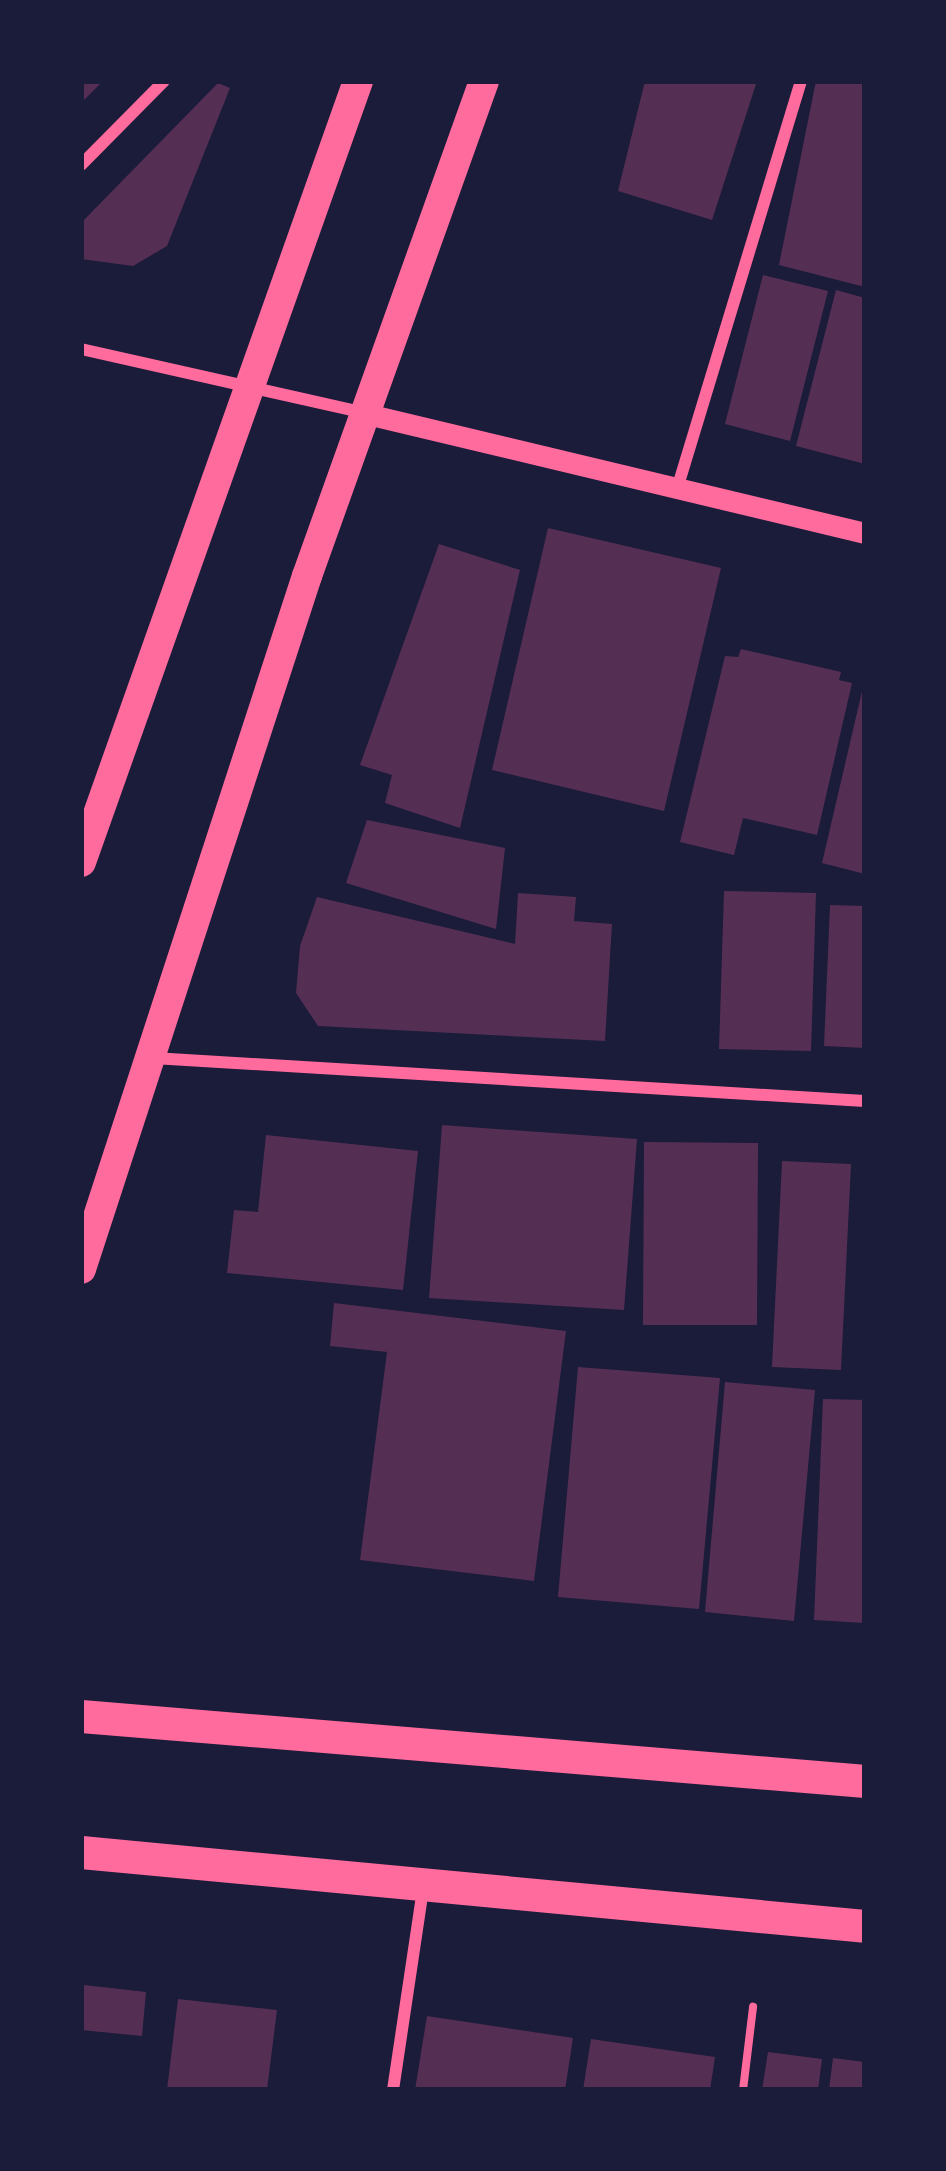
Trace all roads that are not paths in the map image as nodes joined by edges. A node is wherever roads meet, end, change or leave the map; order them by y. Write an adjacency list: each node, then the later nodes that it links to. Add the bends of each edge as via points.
1 (164, 81): 5 (street)
2 (358, 81): 7 (main road)
3 (484, 81): 8 (main road)
4 (802, 81): 9 (street)
5 (81, 165)
6 (81, 349): 7 (street)
7 (253, 386): 8 (street); 11 (main road)
8 (367, 413): 9 (street); 12 (main road)
9 (677, 489): 10 (street)
10 (865, 532)
11 (81, 862)
12 (147, 1058): 13 (street); 14 (main road)
13 (865, 1101)
14 (81, 1269)
15 (81, 1716): 16 (highway)
16 (865, 1781)
17 (81, 1852): 18 (highway)
18 (424, 1884): 19 (highway); 20 (street)
19 (865, 1926)
20 (393, 2090)

